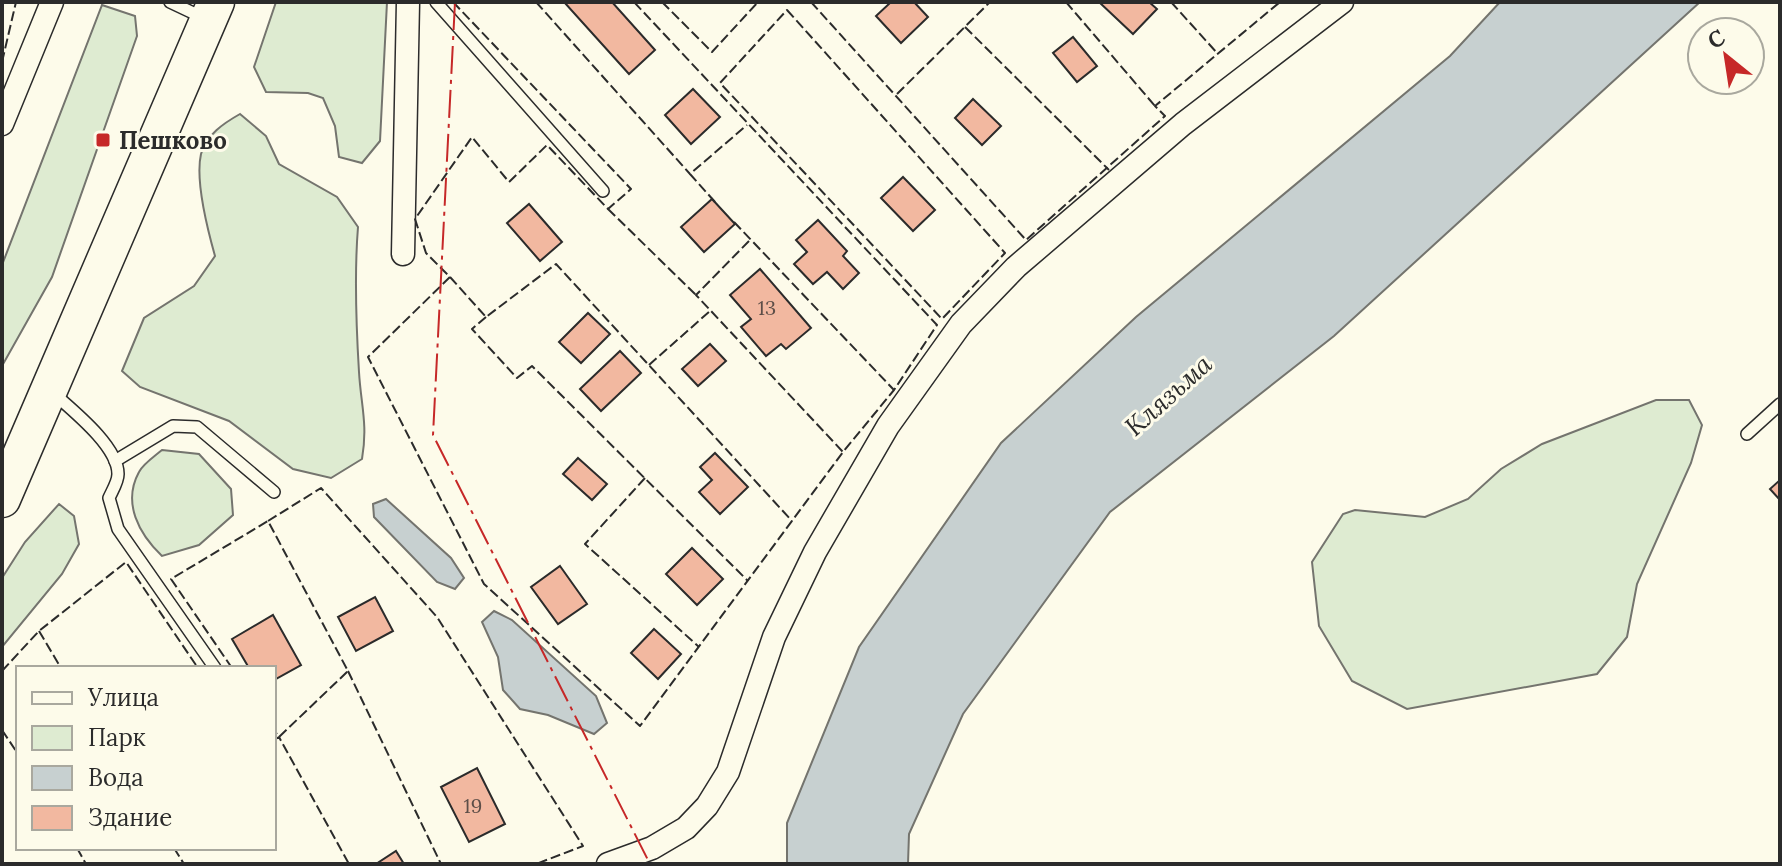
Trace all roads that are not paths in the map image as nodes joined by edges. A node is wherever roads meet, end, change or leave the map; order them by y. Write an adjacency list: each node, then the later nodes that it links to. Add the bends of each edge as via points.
1 (52, 2): 7 (street)
2 (170, 2): 6 (lane)
3 (408, 2): 9 (street)
4 (436, 2): 8 (lane)
5 (1342, 2): 17 (street, via 1183,124 1016,267 961,324 888,426 815,552 774,637 728,772 714,795 686,828)
6 (212, 11): 10 (highway)
7 (2, 124)
8 (603, 191)
9 (403, 254)
10 (49, 389): 13 (lane, via 89,425); 15 (highway)
11 (1780, 404): 12 (lane)
12 (1747, 434)
13 (115, 461): 14 (lane, via 173,426 197,427); 16 (lane, via 118,477 109,498 118,529)
14 (274, 492)
15 (2, 499)
16 (214, 666)
17 (622, 862)

